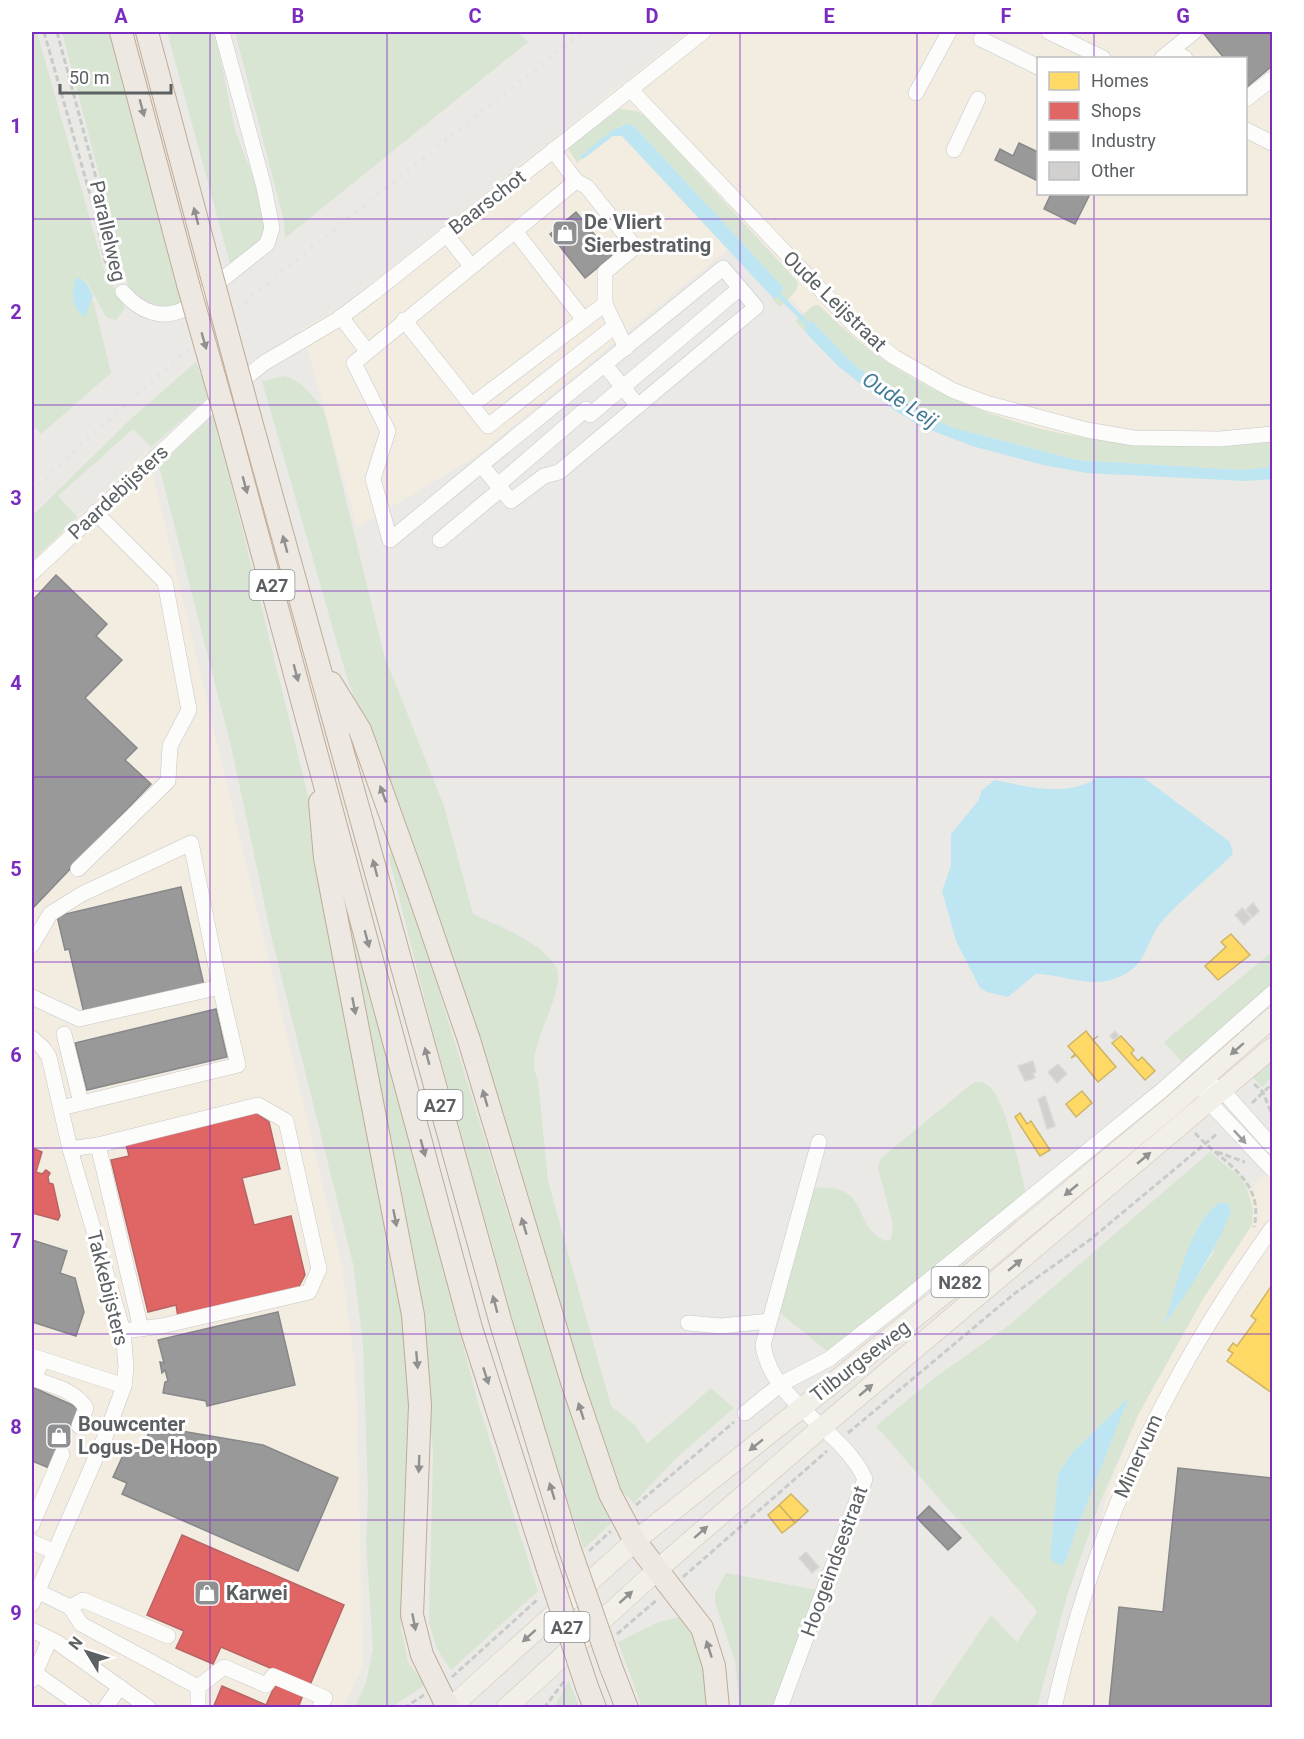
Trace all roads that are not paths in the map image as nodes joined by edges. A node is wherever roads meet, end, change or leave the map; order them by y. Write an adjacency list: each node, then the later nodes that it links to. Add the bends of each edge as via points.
1 (122, 32): 51 (highway, A27, one-way to 51, bridge)
2 (147, 32): 50 (highway, A27, one-way to 2, bridge)
3 (222, 32): 26 (street, Parallelweg, via 264,187 272,228 267,244 175,314 157,315 133,304)
4 (703, 32): 13 (street, Baarschot)
5 (949, 32): 14 (street)
6 (1049, 32): 10 (street)
7 (1194, 32): 9 (street)
8 (981, 39): 11 (street)
9 (1167, 55)
10 (1101, 57)
11 (1037, 67)
12 (1272, 79): 15 (street)
13 (630, 88): 19 (street, Baarschot); 44 (street, Oude Leijstraat, via 856,327 894,357 952,390 1087,430 1134,438 1220,439)
14 (916, 93)
15 (1247, 97)
16 (978, 99): 20 (street)
17 (1247, 131): 18 (street)
18 (1272, 144)
19 (553, 150): 21 (street); 23 (street, Baarschot)
20 (954, 150)
21 (576, 181): 22 (street); 27 (street, via 588,187 635,247 605,272)
22 (514, 231): 24 (street); 30 (street)
23 (446, 234): 24 (street); 28 (street, Baarschot)
24 (471, 266): 29 (street)
25 (740, 288): 32 (street, via 723,268); 36 (street); 40 (street, via 756,307)
26 (123, 292)
27 (606, 304): 30 (street); 31 (street)
28 (341, 317): 33 (street); 34 (street, Baarschot)
29 (404, 320): 33 (street); 38 (street)
30 (584, 320): 38 (street)
31 (615, 326): 32 (street); 39 (street)
32 (626, 348): 35 (street)
33 (367, 351): 45 (street, via 354,363 388,431 373,479 390,540)
34 (264, 363): 47 (street, Paardebijsters)
35 (605, 365): 36 (street); 37 (street)
36 (623, 387): 40 (street); 41 (street)
37 (572, 392): 41 (street); 42 (street)
38 (472, 405): 39 (street, via 488,426)
39 (514, 406): 42 (street)
40 (638, 406): 43 (street)
41 (588, 412): 43 (street); 46 (street)
42 (530, 426): 45 (street)
43 (605, 434): 46 (street, via 559,472 544,476 511,501)
44 (1272, 434)
45 (481, 465): 46 (street)
46 (499, 487): 48 (street)
47 (95, 512): 49 (street, Paardebijsters); 52 (street, via 165,582 189,710 170,746 168,781)
48 (440, 540)
49 (32, 573)
50 (317, 661): 84 (highway, A27, one-way to 50, via 610,1494 591,1440 469,1040 360,730); 104 (highway, A27, one-way to 50, bridge, via 569,1547 497,1309)
51 (314, 741): 96 (highway, A27, one-way to 96, bridge, via 471,1328); 102 (highway, A27, one-way to 102, via 325,858 413,1315 420,1405 412,1615 422,1655)
52 (78, 869)
53 (32, 945): 54 (street, via 50,914 82,894 191,843)
54 (219, 987): 56 (street, via 79,1018); 63 (street, via 238,1065)
55 (1272, 993): 76 (street, Tilburgseweg, via 1160,1092 902,1302 829,1359)
56 (32, 997)
57 (1272, 1018): 61 (main road, Tilburgseweg / N282, one-way to 61)
58 (64, 1034): 63 (street)
59 (32, 1038): 64 (street, Takkebijsters, via 49,1057)
60 (1272, 1048): 62 (main road, Tilburgseweg / N282)
61 (1202, 1080): 62 (street); 78 (main road, Tilburgseweg / N282, one-way to 78, via 974,1271)
62 (1216, 1097): 67 (street); 69 (street, one-way to 69); 81 (main road, Tilburgseweg / N282, one-way to 62)
63 (81, 1103): 64 (street)
64 (61, 1108): 68 (street, Takkebijsters)
65 (819, 1142): 71 (street, Hoogeindsestraat)
66 (98, 1146): 68 (street); 73 (street); 73 (street, via 258,1105 286,1121 319,1269 309,1293)
67 (1272, 1146)
68 (70, 1149): 74 (street, Takkebijsters)
69 (1272, 1169)
70 (1272, 1228): 107 (street, Minervum, via 1207,1324 1147,1433 1085,1587)
71 (768, 1321): 72 (street, via 721,1326); 76 (street, Hoogeindsestraat, via 765,1357)
72 (688, 1323)
73 (141, 1329): 74 (street)
74 (123, 1331): 77 (street, Takkebijsters)
75 (37, 1358): 77 (street); 80 (street, via 34,1379 74,1394 82,1401 86,1408)
76 (781, 1383): 78 (street, Hoogeindsestraat); 79 (street, Tilburgseweg)
77 (124, 1386): 86 (street, Takkebijsters)
78 (801, 1408): 81 (street, Hoogeindsestraat); 84 (main road, Tilburgseweg / N282, one-way to 84)
79 (745, 1413)
80 (79, 1426)
81 (821, 1428): 87 (main road, Tilburgseweg / N282, one-way to 81); 106 (street, Hoogeindsestraat, via 859,1466 865,1479)
82 (63, 1454): 83 (street)
83 (32, 1525)
84 (635, 1541): 87 (highway); 102 (main road, Tilburgseweg, one-way to 102)
85 (32, 1542): 86 (street)
86 (55, 1552): 88 (street, Takkebijsters)
87 (657, 1570): 103 (main road, Tilburgseweg, one-way to 87); 105 (highway, one-way to 87, via 714,1666 705,1637 693,1615)
88 (34, 1598): 89 (street)
89 (70, 1607): 91 (street, via 83,1600); 95 (street, via 81,1624)
90 (32, 1630): 92 (street)
91 (168, 1636)
92 (50, 1639): 93 (street); 94 (street)
93 (33, 1678): 97 (street)
94 (120, 1686): 98 (street); 99 (street)
95 (198, 1687): 100 (street); 101 (street, via 224,1667 266,1685 273,1676 325,1698)
96 (584, 1690)
97 (84, 1707)
98 (105, 1707)
99 (149, 1707)
100 (198, 1707)
101 (319, 1707)
102 (449, 1707)
103 (506, 1707)
104 (627, 1707)
105 (718, 1707)
106 (780, 1707)
107 (1054, 1707)

